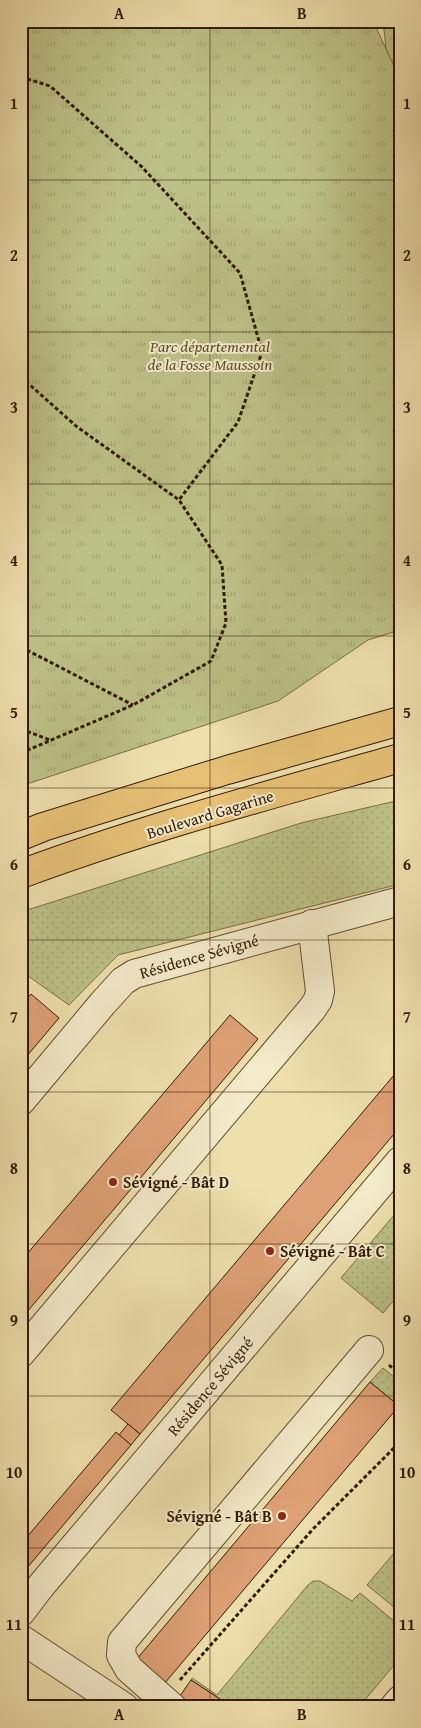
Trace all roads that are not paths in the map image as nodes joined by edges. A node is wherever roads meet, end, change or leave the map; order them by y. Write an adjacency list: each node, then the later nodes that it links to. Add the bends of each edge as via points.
1 (400, 721): 3 (main road, via 228,770)
2 (400, 758): 4 (main road, Boulevard Gagarine, via 241,803)
3 (21, 836)
4 (21, 874)
5 (400, 901): 6 (street, Résidence Sévigné)
6 (312, 924): 7 (street, Résidence Sévigné, via 134,974 123,981); 10 (street, via 320,991 312,1009)
7 (21, 1100)
8 (400, 1161): 11 (street, Résidence Sévigné)
9 (369, 1350): 14 (street, via 122,1642 121,1655 129,1669)
10 (21, 1353)
11 (21, 1612)
12 (21, 1639): 15 (street)
13 (400, 1700): 16 (street)
14 (168, 1703)
15 (124, 1707)
16 (394, 1707)

